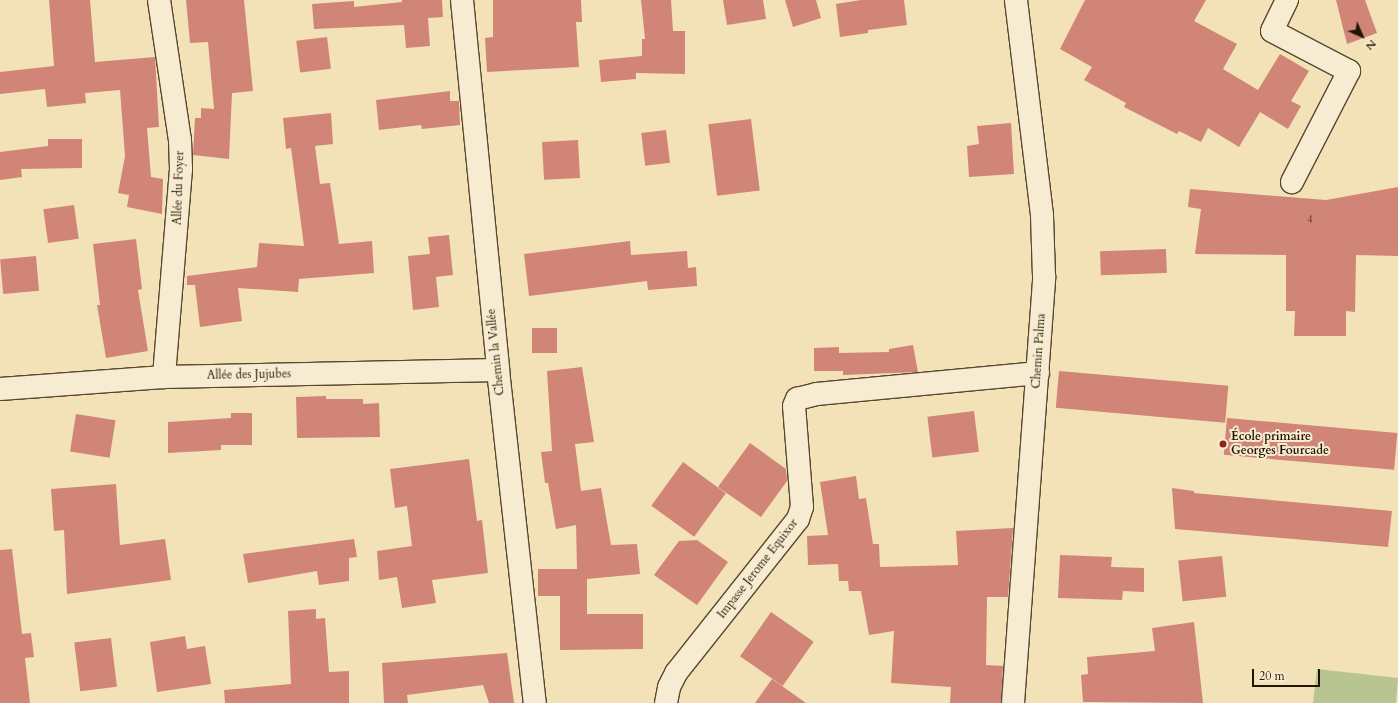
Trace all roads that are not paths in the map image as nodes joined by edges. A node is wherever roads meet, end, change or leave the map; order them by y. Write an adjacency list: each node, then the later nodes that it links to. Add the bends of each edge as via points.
1 (159, 0): 8 (street, Allée du Foyer, via 180,140 181,168)
2 (462, 0): 6 (street, Chemin la Vallée)
3 (1016, 0): 7 (street, Chemin Palma, via 1042,215 1044,276)
4 (1287, 0): 5 (street, via 1272,31 1349,71)
5 (1292, 182)
6 (498, 370): 8 (street, Allée des Jujubes); 10 (street, Chemin la Vallée)
7 (1038, 373): 11 (street, Impasse Jerome Equixor, via 817,394 797,399 794,406 802,507 798,519 676,673 669,687); 12 (street, Chemin Palma)
8 (164, 377): 9 (street, Allée des Jujubes)
9 (0, 389)
10 (535, 703)
11 (666, 703)
12 (1013, 703)

